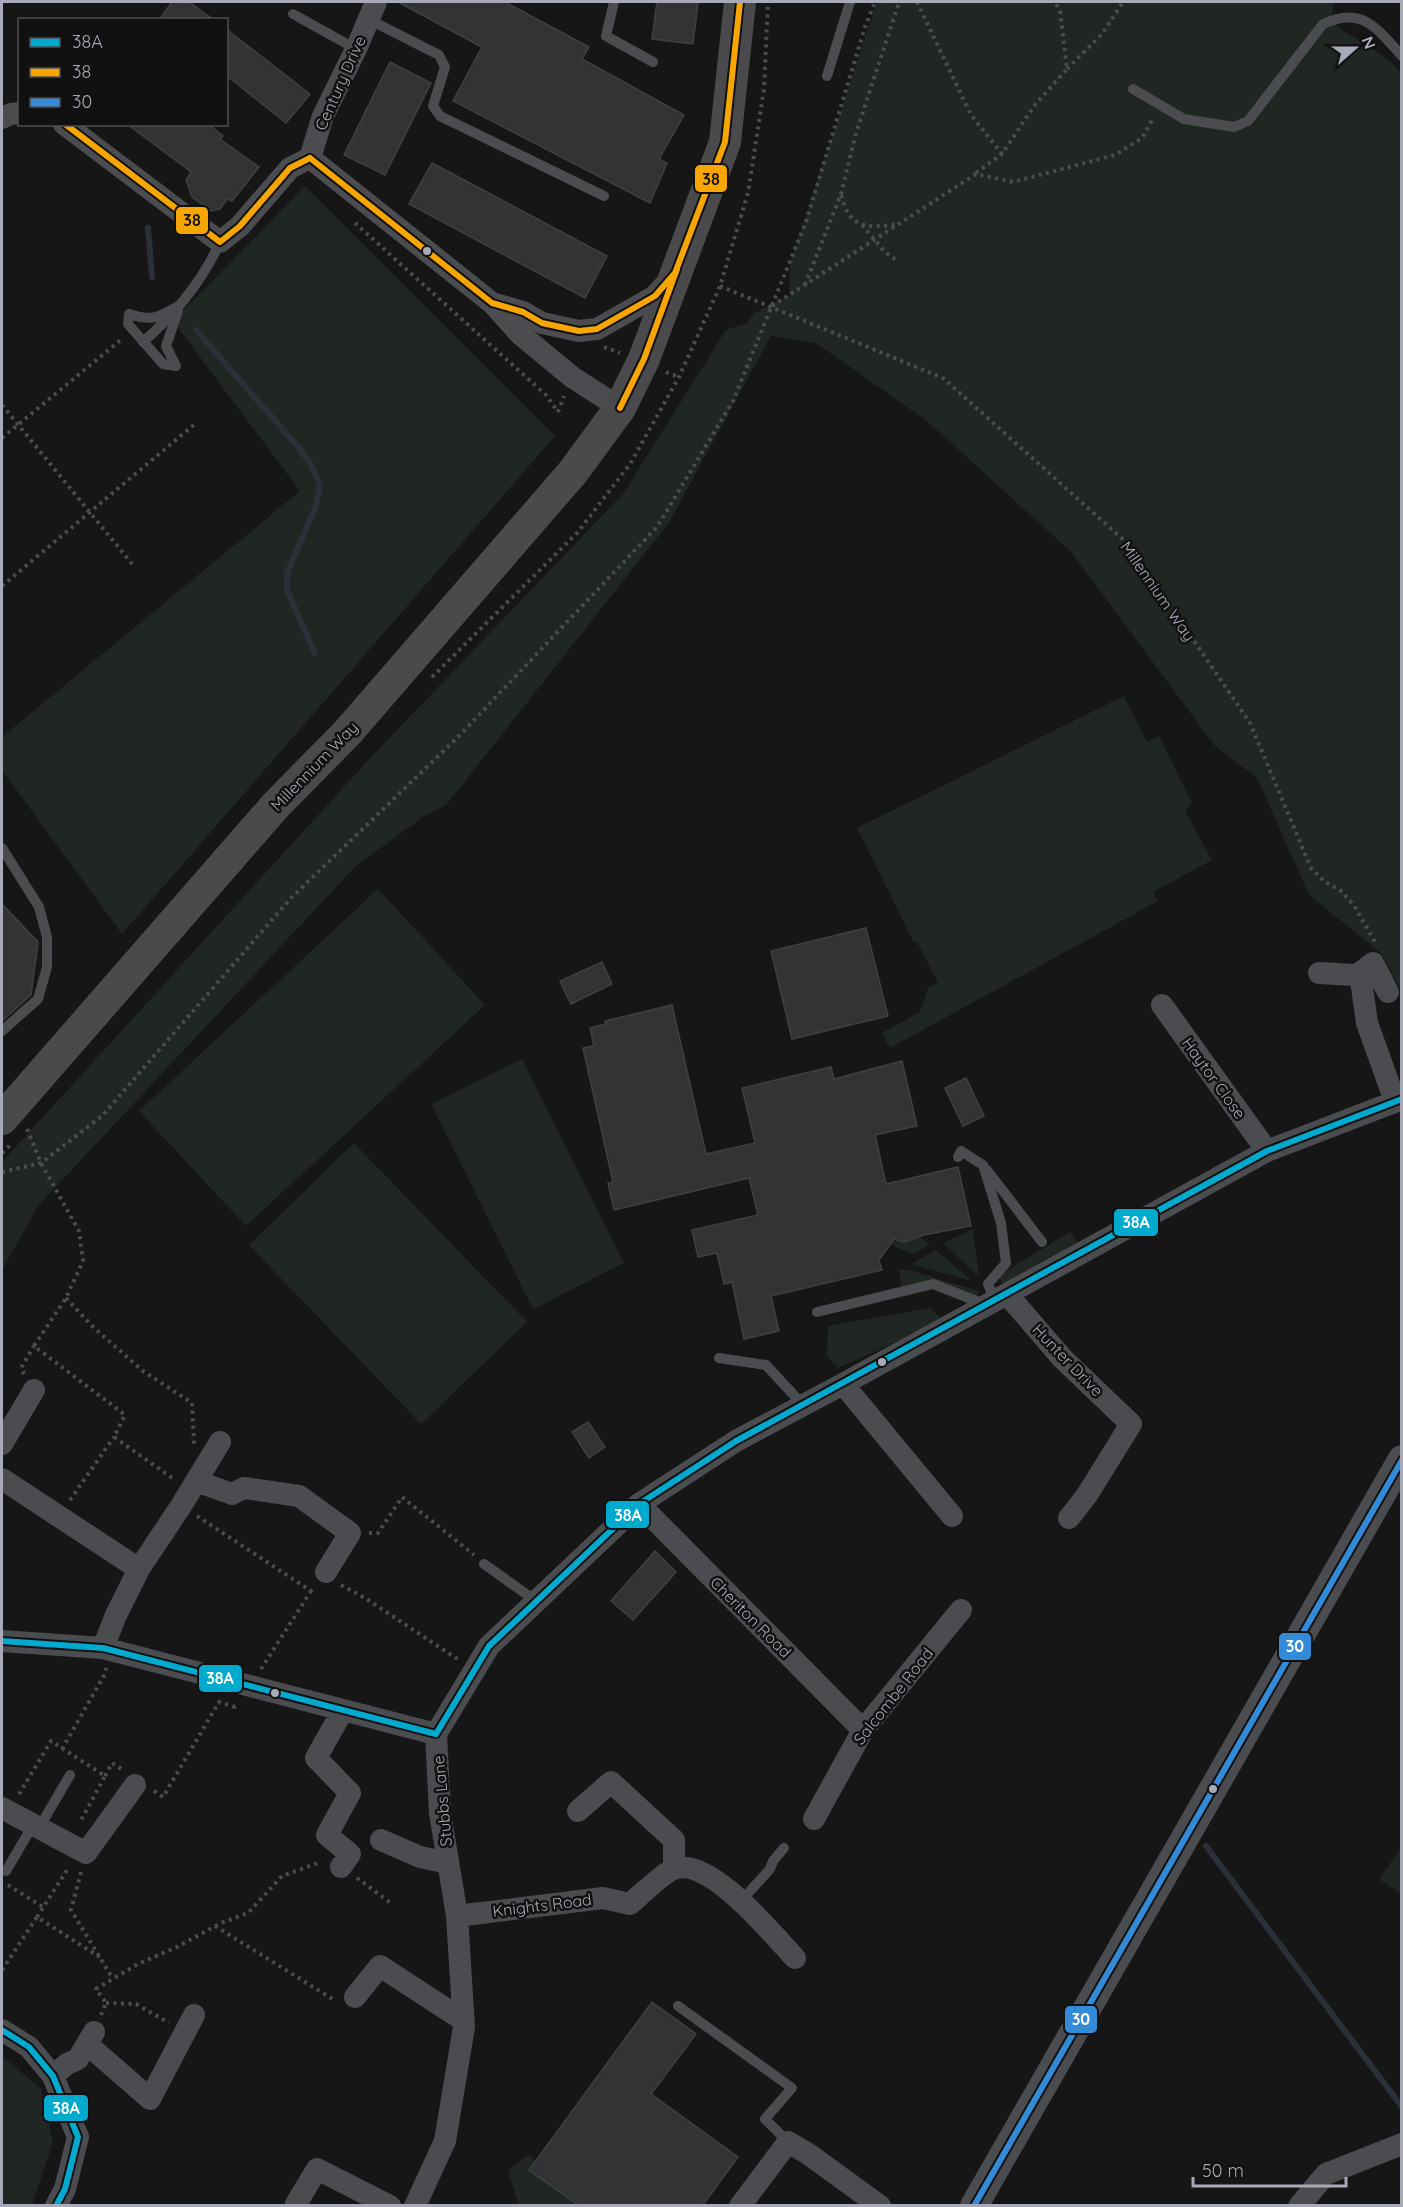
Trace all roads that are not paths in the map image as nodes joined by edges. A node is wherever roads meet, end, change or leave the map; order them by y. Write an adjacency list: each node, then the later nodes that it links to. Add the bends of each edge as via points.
1 (614, 2): 8 (lane, via 606,36)
2 (740, 2): 17 (main road, Millennium Way, via 725,142)
3 (850, 2): 9 (lane)
4 (372, 10): 6 (street, Century Drive); 15 (lane, via 439,55 445,66 433,106 440,116)
5 (293, 14): 6 (lane)
6 (356, 49): 14 (street, Century Drive, via 322,116)
7 (1401, 56): 10 (lane, via 1376,27 1356,17 1338,17 1323,24 1248,121 1234,127 1185,119)
8 (653, 62)
9 (827, 76)
10 (1133, 89)
11 (18, 113): 12 (street)
12 (2, 118)
13 (67, 126): 16 (street)
14 (310, 158): 16 (street, via 290,168 240,226); 18 (street)
15 (604, 196)
16 (219, 242): 19 (lane, via 212,261)
17 (675, 273): 18 (street, via 655,296 597,329 579,331 542,323 523,312); 21 (main road, Millennium Way, via 642,362)
18 (492, 303): 21 (street, via 520,334 572,377)
19 (180, 305): 20 (lane); 20 (lane, via 150,319 129,314 128,324); 20 (lane, via 166,346 176,366 163,364)
20 (143, 342)
21 (620, 408): 29 (main road, Millennium Way, via 573,472 355,724 276,805)
22 (2, 848): 27 (lane, via 39,907 47,967 38,999)
23 (1353, 965): 24 (street, via 1354,975); 25 (street, via 1373,963); 28 (street, via 1367,1023)
24 (1319, 973)
25 (1388, 992)
26 (1162, 1005): 30 (street, Haytor Close)
27 (2, 1031)
28 (1398, 1100): 30 (street, Stubbs Lane)
29 (14, 1124)
30 (1267, 1151): 34 (street, Stubbs Lane)
31 (957, 1157): 32 (lane, via 961,1151)
32 (983, 1165): 33 (lane); 34 (lane, via 1000,1223 1006,1263 988,1284)
33 (1042, 1242)
34 (997, 1300): 35 (lane, via 933,1284); 37 (street, Stubbs Lane); 48 (street, Hunter Drive, via 1131,1424)
35 (817, 1311)
36 (719, 1358): 39 (lane, via 766,1365)
37 (843, 1384): 39 (street, Stubbs Lane); 47 (street)
38 (34, 1390): 41 (street)
39 (803, 1405): 46 (street, Stubbs Lane, via 736,1441)
40 (220, 1442): 44 (street)
41 (2, 1444)
42 (1401, 1459): 45 (street)
43 (2, 1479): 50 (street)
44 (196, 1480): 50 (street); 51 (street, via 232,1494 244,1488 298,1496 350,1533)
45 (1395, 1488): 88 (street)
46 (639, 1504): 52 (street, Stubbs Lane); 57 (street, Cheriton Road)
47 (952, 1516)
48 (1069, 1518)
49 (484, 1564): 52 (lane)
50 (139, 1569): 55 (street, via 116,1615)
51 (325, 1579)
52 (536, 1601): 58 (street, Stubbs Lane, via 489,1646)
53 (961, 1610): 57 (street, Salcombe Road)
54 (2, 1641): 55 (street)
55 (106, 1648): 56 (street)
56 (343, 1710): 58 (street); 68 (street, via 316,1758 350,1793 327,1835 350,1854)
57 (863, 1730): 63 (street, Salcombe Road)
58 (436, 1734): 67 (street, Stubbs Lane, via 440,1813)
59 (70, 1775): 64 (lane)
60 (137, 1782): 64 (street, via 83,1852)
61 (2, 1808): 64 (street)
62 (578, 1811): 69 (street, via 611,1782 674,1840)
63 (814, 1819)
64 (36, 1827): 70 (lane)
65 (381, 1840): 67 (street, via 420,1857)
66 (783, 1848): 71 (lane)
67 (448, 1863): 72 (street, Stubbs Lane)
68 (341, 1867)
69 (674, 1869): 71 (street, via 698,1869); 72 (street, Knights Road, via 630,1904 603,1898)
70 (4, 1876)
71 (741, 1901): 73 (street)
72 (457, 1916): 76 (street, Stubbs Lane)
73 (795, 1958)
74 (355, 1997): 76 (street, via 380,1966)
75 (678, 2006): 80 (lane, via 792,2088 765,2119)
76 (463, 2020): 85 (street, Stubbs Lane, via 445,2140)
77 (189, 2024): 79 (street, via 150,2099 91,2037 78,2059)
78 (2, 2030): 79 (street, via 29,2047)
79 (53, 2076): 83 (street, via 78,2137 65,2189)
80 (788, 2142): 86 (street); 87 (street)
81 (1401, 2144): 89 (street, via 1326,2174)
82 (296, 2204): 84 (street, via 317,2169)
83 (56, 2205)
84 (390, 2205)
85 (415, 2205)
86 (740, 2205)
87 (880, 2205)
88 (974, 2205)
89 (1299, 2205)

